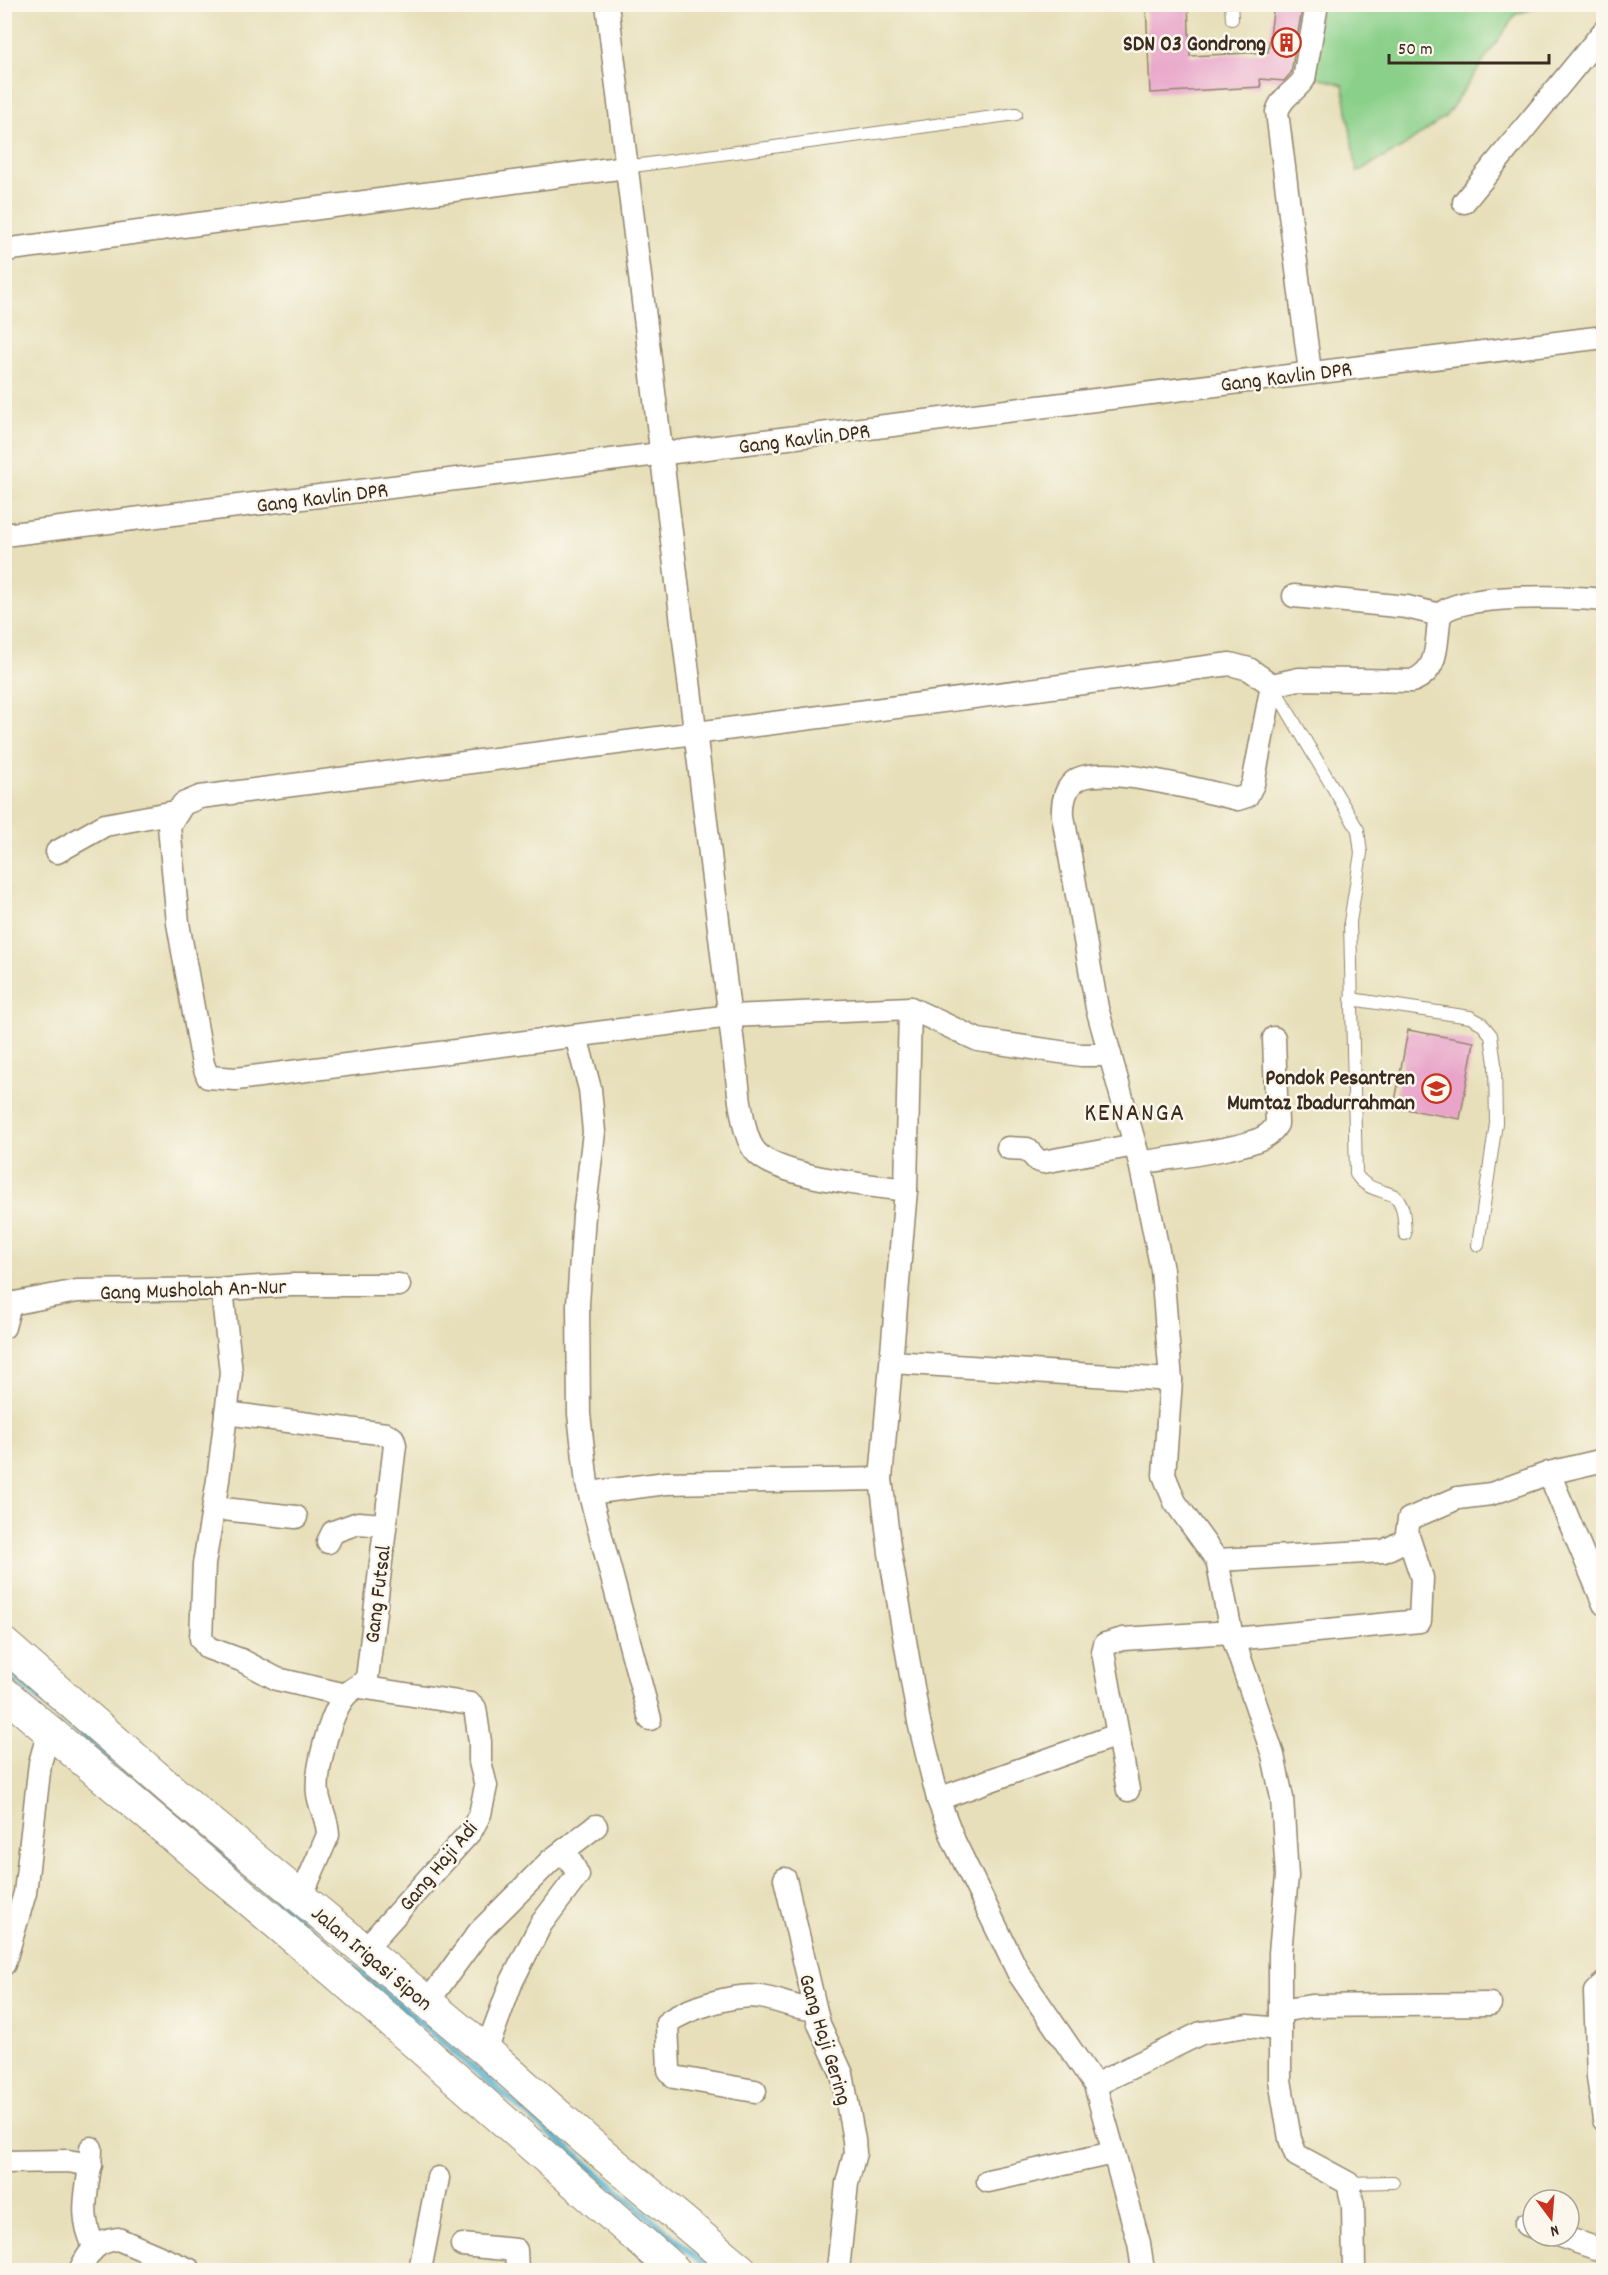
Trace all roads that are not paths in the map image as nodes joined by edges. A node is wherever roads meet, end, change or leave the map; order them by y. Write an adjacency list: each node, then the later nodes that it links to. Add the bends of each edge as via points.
1 (607, 4): 7 (street)
2 (1231, 4): 4 (lane)
3 (1317, 4): 11 (street, via 1304,79 1280,102 1277,112)
4 (1232, 19)
5 (1604, 31): 8 (street)
6 (1016, 114): 7 (lane)
7 (626, 167): 9 (street); 12 (street)
8 (1464, 202)
9 (4, 250)
10 (1604, 337): 11 (street, Gang Kavlin DPR)
11 (1310, 372): 12 (street, Gang Kavlin DPR)
12 (660, 455): 13 (street, Gang Kavlin DPR); 18 (street)
13 (4, 535)
14 (1294, 596): 16 (street, via 1407,607)
15 (1604, 600): 16 (street, via 1540,596 1473,602)
16 (1440, 615): 17 (street, via 1432,667 1423,677 1412,681 1299,679)
17 (1272, 685): 18 (street, via 1249,669 1230,664); 21 (lane, via 1358,830 1361,853 1350,922); 26 (street, via 1254,784 1247,796 1238,799 1106,773 1077,780 1066,794 1063,816 1070,864)
18 (696, 734): 19 (street, via 200,797); 23 (street)
19 (175, 812): 20 (street, via 105,825); 24 (street, via 170,825 178,923 207,1077 236,1079)
20 (57, 852)
21 (1351, 999): 30 (lane, via 1356,1174 1370,1189 1395,1196 1402,1208); 31 (lane, via 1470,1017 1491,1035 1496,1123)
22 (910, 1008): 23 (street); 26 (street, via 978,1040 1081,1055); 29 (street)
23 (730, 1016): 24 (street); 29 (street, via 740,1102 755,1151 797,1173)
24 (576, 1036): 41 (street, via 590,1089 594,1132 578,1304 579,1414)
25 (1274, 1038): 28 (street, via 1273,1130 1244,1144)
26 (1110, 1055): 28 (street)
27 (1008, 1148): 28 (street, via 1027,1149 1043,1162)
28 (1138, 1154): 36 (street, via 1162,1270)
29 (906, 1190): 35 (street)
30 (1405, 1234)
31 (1478, 1245)
32 (399, 1285): 33 (street, Gang Musholah An-Nur)
33 (222, 1289): 34 (street, Gang Musholah An-Nur, via 77,1291 24,1299 9,1308); 37 (street, via 231,1373)
34 (4, 1327)
35 (892, 1362): 36 (street); 40 (street)
36 (1171, 1380): 47 (street, via 1164,1474 1175,1502)
37 (226, 1413): 42 (street); 44 (street, Gang Futsal, via 393,1438)
38 (1604, 1460): 39 (street)
39 (1549, 1473): 45 (street, via 1491,1494 1458,1498 1409,1519); 48 (street)
40 (881, 1479): 41 (street, via 666,1483); 57 (street, via 919,1722)
41 (590, 1493): 53 (street)
42 (214, 1508): 43 (street); 51 (street, via 204,1564 201,1639 208,1648 277,1679)
43 (296, 1517)
44 (384, 1525): 46 (street, via 358,1523 333,1532); 51 (street, Gang Futsal, via 367,1679)
45 (1408, 1536): 47 (street, via 1402,1543 1375,1553); 49 (street, via 1422,1578 1420,1621)
46 (328, 1542)
47 (1217, 1560): 49 (street)
48 (1604, 1604)
49 (1232, 1636): 55 (street, via 1123,1639 1105,1644 1103,1652); 68 (street, via 1273,1755 1282,1798 1287,1876 1280,1953)
50 (4, 1644): 61 (street, Jalan Irigasi Sipon)
51 (353, 1691): 61 (street, Gang Futsal, via 327,1729 318,1792 328,1835); 62 (street, Gang Haji Adi, via 471,1704 475,1708 486,1786 480,1814 471,1831)
52 (4, 1693): 54 (street, Jalan Irigasi Sipon)
53 (650, 1719)
54 (49, 1731): 63 (street, via 40,1763 25,1893); 88 (street, Jalan Irigasi Sipon, via 329,1968)
55 (1117, 1735): 56 (street); 57 (street)
56 (1128, 1790)
57 (938, 1799): 71 (street, via 1018,1974)
58 (596, 1826): 59 (street)
59 (565, 1850): 65 (street, via 479,1932); 69 (street, via 578,1875 541,1924 512,1981)
60 (785, 1879): 67 (street, Gang Haji Gering)
61 (301, 1897): 62 (street, Jalan Irigasi Sipon)
62 (364, 1950): 65 (street, Jalan Irigasi Sipon)
63 (4, 1964)
64 (1604, 1983): 70 (street, via 1595,1992)
65 (427, 2002): 69 (street, Jalan Irigasi Sipon)
66 (1490, 2004): 68 (street, via 1311,2006)
67 (815, 2009): 72 (street, via 797,2009 761,1997 741,1996 686,2012 667,2023 670,2074); 90 (street, Gang Haji Gering, via 842,2074 854,2140)
68 (1280, 2020): 71 (street, via 1201,2033); 79 (street, via 1280,2080 1296,2155)
69 (486, 2051): 89 (street, Jalan Irigasi Sipon)
70 (1601, 2077): 73 (street)
71 (1095, 2085): 74 (street)
72 (754, 2091)
73 (1604, 2120)
74 (1113, 2153): 77 (street); 91 (street, via 1139,2243)
75 (4, 2162): 82 (street, via 68,2161 91,2156 84,2210 86,2229)
76 (438, 2178): 86 (street)
77 (988, 2181)
78 (1393, 2182): 79 (lane)
79 (1348, 2183): 92 (street, via 1353,2205)
80 (1581, 2243): 83 (street)
81 (462, 2245): 87 (street, via 516,2250)
82 (94, 2246): 84 (street); 85 (street, via 118,2239)
83 (1604, 2251)
84 (80, 2271)
85 (190, 2271)
86 (420, 2271)
87 (517, 2271)
88 (674, 2271)
89 (741, 2271)
90 (838, 2271)
91 (1143, 2271)
92 (1354, 2271)

